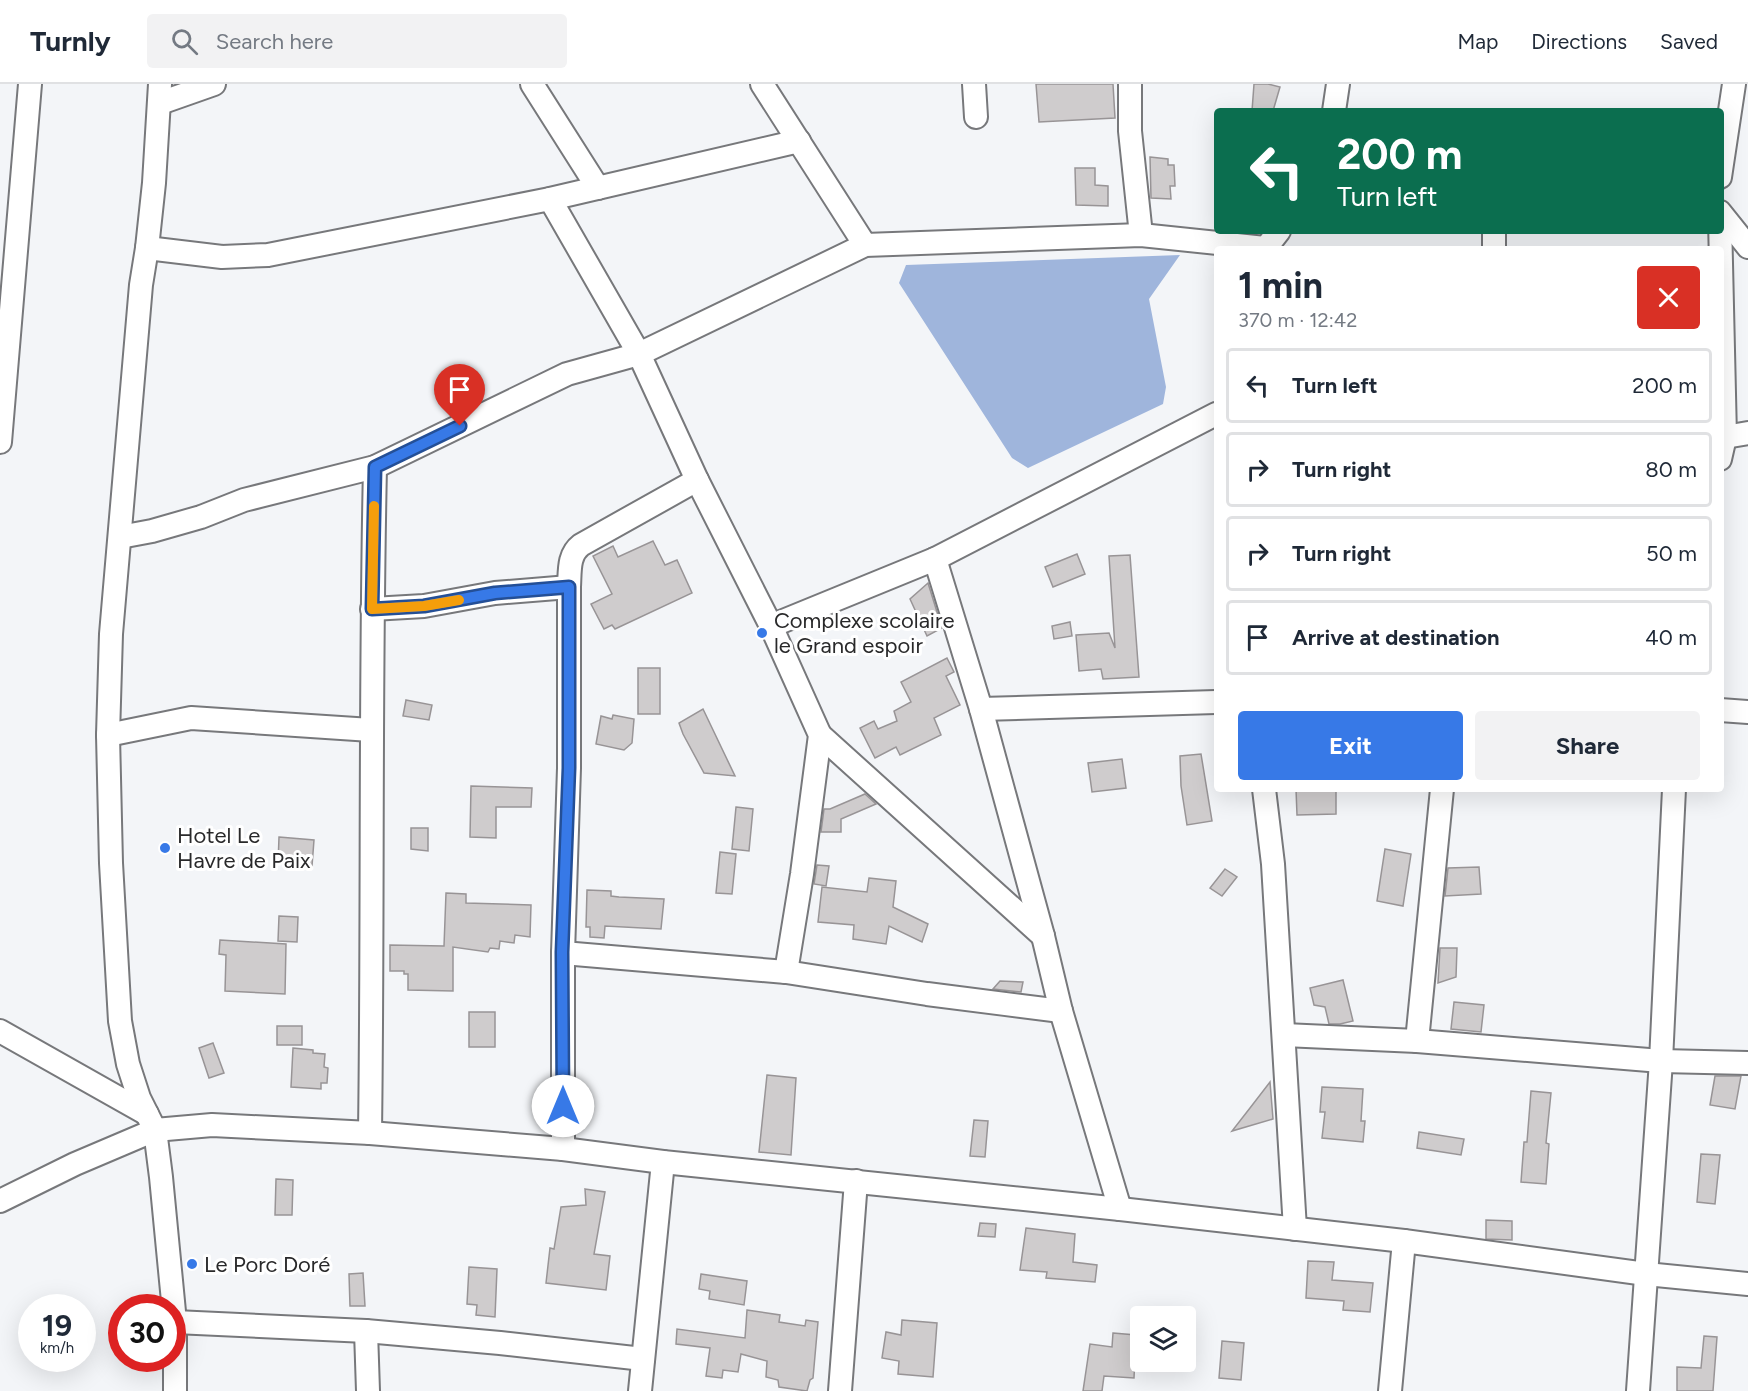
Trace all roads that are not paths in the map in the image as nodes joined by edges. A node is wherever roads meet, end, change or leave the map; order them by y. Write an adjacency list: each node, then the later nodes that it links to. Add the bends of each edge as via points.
1 (30, 84): 23 (street)
2 (214, 84): 9 (street)
3 (532, 84): 14 (street)
4 (762, 84): 12 (street)
5 (975, 84): 11 (street)
6 (1130, 84): 17 (street, via 1130,131)
7 (1338, 84): 10 (street)
8 (1734, 84): 13 (street)
9 (160, 93): 21 (street)
10 (1334, 108)
11 (976, 117)
12 (799, 141): 14 (street); 19 (street)
13 (1724, 150)
14 (598, 188): 15 (street)
15 (550, 199): 21 (street, via 268,255 222,256); 22 (street)
16 (1724, 217): 20 (street)
17 (1141, 235): 18 (street); 19 (street)
18 (1270, 243)
19 (865, 245): 22 (street)
20 (1748, 247)
21 (147, 248): 30 (street)
22 (639, 354): 28 (street, via 567,374); 29 (street)
23 (2, 396): 26 (street)
24 (1214, 415): 31 (street)
25 (1748, 433): 27 (street)
26 (0, 442)
27 (1724, 447)
28 (375, 467): 30 (street); 33 (street)
29 (697, 480): 32 (street, via 574,551); 34 (street)
30 (120, 537): 40 (street, via 111,634)
31 (935, 559): 34 (street); 36 (street)
32 (569, 587): 33 (street); 46 (street, via 569,768)
33 (372, 609): 39 (street)
34 (771, 626): 41 (street)
35 (1214, 702): 36 (street)
36 (981, 709): 45 (street)
37 (1724, 710): 38 (street)
38 (1748, 712)
39 (371, 730): 40 (street, via 191,718); 55 (street)
40 (108, 735): 54 (street, via 120,1021 128,1064)
41 (820, 735): 45 (street); 47 (street)
42 (1264, 792): 50 (street)
43 (1442, 792): 51 (street)
44 (1674, 792): 52 (street)
45 (1043, 936): 48 (street)
46 (562, 952): 47 (street); 56 (street)
47 (786, 972): 48 (street)
48 (1061, 1011): 60 (street)
49 (0, 1031): 54 (street)
50 (1284, 1035): 51 (street); 61 (street)
51 (1417, 1041): 52 (street)
52 (1661, 1061): 53 (street); 63 (street)
53 (1748, 1063)
54 (151, 1122): 55 (street); 59 (street); 65 (street)
55 (370, 1133): 56 (street)
56 (563, 1149): 57 (street)
57 (663, 1162): 58 (street); 68 (street)
58 (856, 1181): 60 (street); 73 (street)
59 (0, 1201)
60 (1120, 1209): 61 (street)
61 (1295, 1229): 62 (street)
62 (1404, 1241): 63 (street); 74 (street)
63 (1646, 1274): 64 (street); 75 (street)
64 (1748, 1284)
65 (172, 1294)
66 (186, 1323): 67 (street)
67 (366, 1331): 68 (street); 71 (street)
68 (643, 1359): 72 (street)
69 (174, 1372): 70 (street)
70 (174, 1391)
71 (368, 1391)
72 (640, 1391)
73 (840, 1391)
74 (1390, 1391)
75 (1638, 1391)

